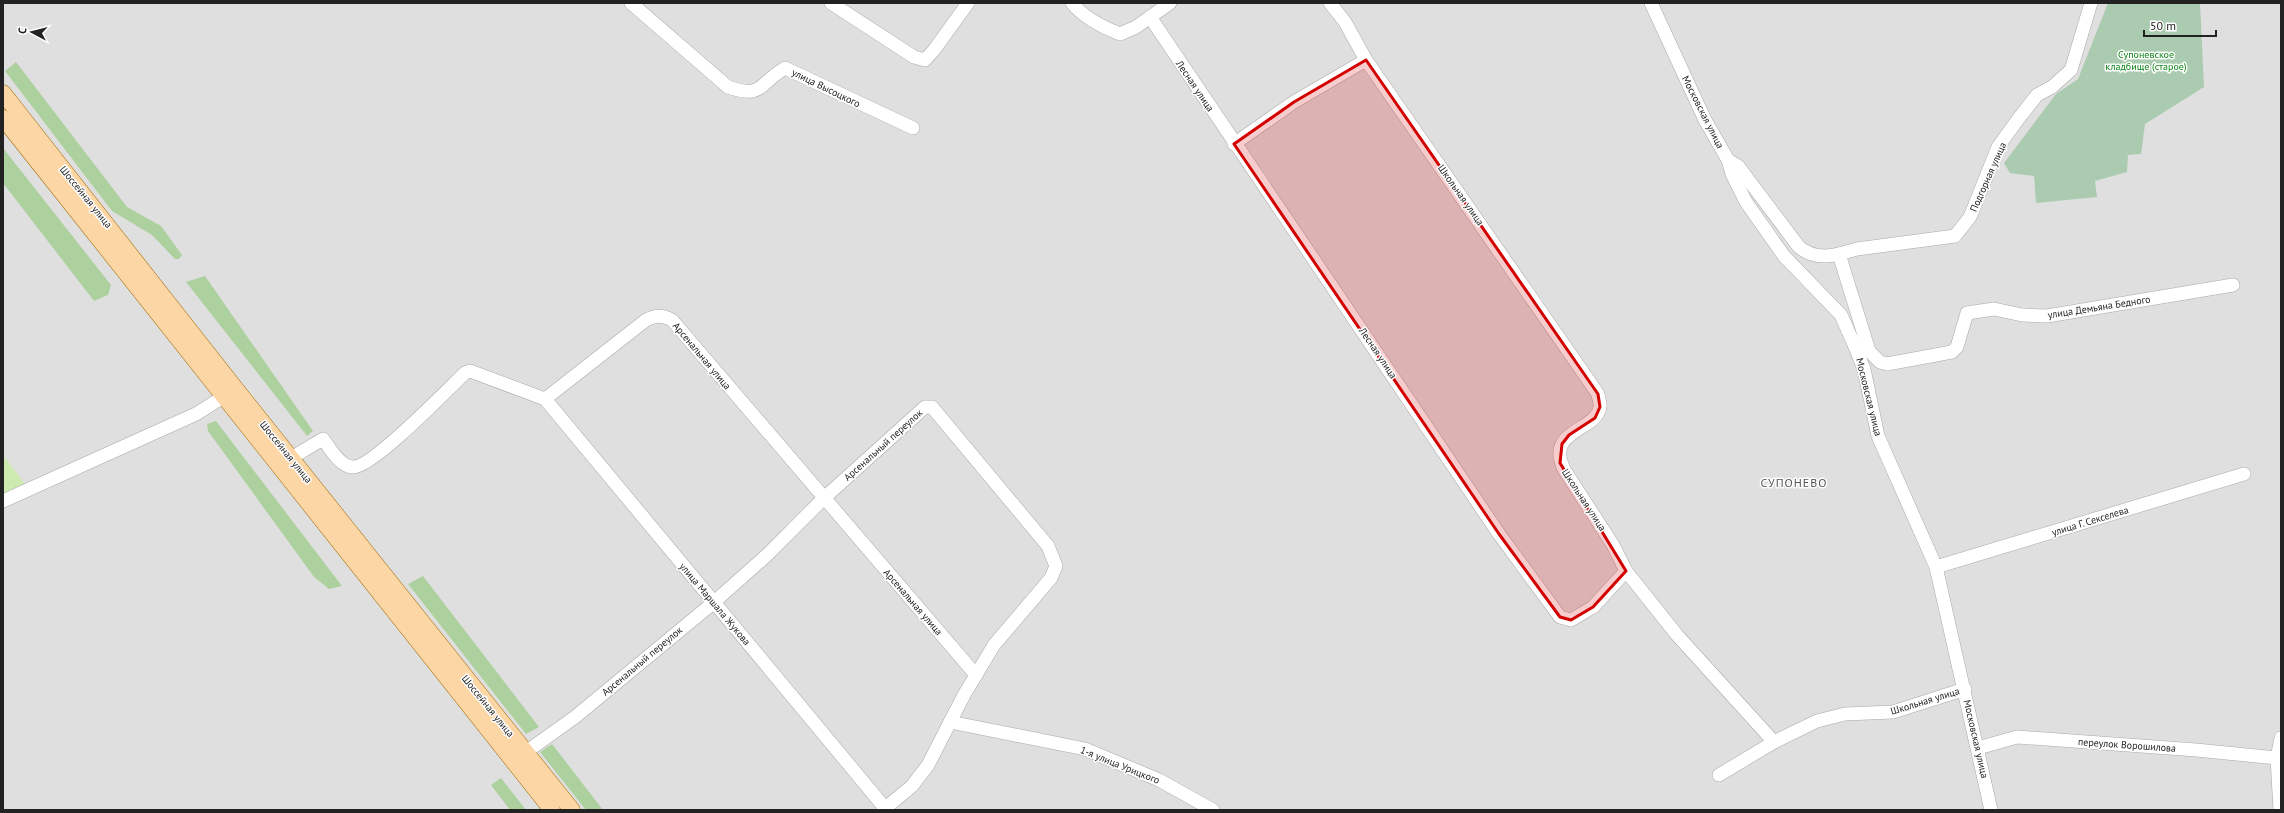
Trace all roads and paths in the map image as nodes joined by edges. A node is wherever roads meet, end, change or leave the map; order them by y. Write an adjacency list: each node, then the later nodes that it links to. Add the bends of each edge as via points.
1 (631, 3): 13 (street, улица Высоцкого, via 728,87 746,93 759,90 773,75 785,68)
2 (831, 3): 3 (street, via 914,57 925,60)
3 (968, 3)
4 (1072, 3): 9 (street, via 1101,26 1120,34)
5 (1170, 3): 9 (street)
6 (1330, 3): 10 (street, Школьная улица, via 1345,22)
7 (1651, 3): 15 (street, Московская улица, via 1705,120)
8 (2091, 3): 16 (street, Подгорная улица, via 2071,70 2052,87 2037,95 1998,148 1970,217 1955,236 1856,249)
9 (1150, 17): 14 (street, Лесная улица)
10 (1366, 60): 14 (street, via 1294,102); 25 (street, Школьная улица, via 1598,394 1600,407 1595,418 1565,440 1562,444 1560,463 1613,545)
11 (3, 93): 20 (main road, Шоссейная улица)
12 (3, 118): 18 (main road, Шоссейная улица)
13 (913, 128)
14 (1234, 144): 25 (street, Лесная улица, via 1277,203 1499,534 1560,617 1571,620 1593,607)
15 (1728, 160): 16 (street, Подгорная улица, via 1738,166 1802,250 1817,257); 24 (street, Московская улица, via 1746,202 1784,256 1841,315 1864,369 1878,436)
16 (1839, 254): 17 (street, улица Демьяна Бедного, via 1866,345 1874,357 1887,364 1952,352 1957,347 1967,313 1994,309 2022,315 2047,316)
17 (2233, 285)
18 (223, 397): 23 (street, via 196,414); 37 (main road, Шоссейная улица)
19 (545, 399): 20 (street, via 470,371 366,464 346,466 323,438); 22 (street, Арсенальная улица, via 646,320 662,315 672,320); 26 (street, улица Маршала Жукова)
20 (291, 458): 33 (main road, Шоссейная улица)
21 (2244, 474): 24 (street, улица Г. Секселева)
22 (823, 498): 26 (street, Арсенальный переулок, via 767,555); 27 (street, Арсенальная улица); 27 (street, Арсенальный переулок, via 925,407 932,407 1048,546 1056,566 1051,578 994,645)
23 (3, 501)
24 (1936, 567): 28 (street, Московская улица)
25 (1626, 571): 31 (street, Школьная улица, via 1676,635)
26 (713, 603): 33 (street, Арсенальный переулок, via 574,718); 36 (street, улица Маршала Жукова)
27 (976, 676): 29 (street, Арсенальный переулок)
28 (1965, 689): 31 (street, Школьная улица, via 1893,712 1872,715 1845,714 1817,721); 32 (street, Московская улица)
29 (950, 722): 36 (street, Арсенальный переулок, via 928,765 912,786); 39 (street, 1-я улица Урицкого, via 1085,749 1158,780)
30 (2281, 738): 34 (street)
31 (1774, 742): 35 (street)
32 (1978, 748): 34 (street, переулок Ворошилова, via 2017,736); 40 (street, Московская улица)
33 (526, 752): 38 (main road, Шоссейная улица)
34 (2277, 758): 41 (street)
35 (1719, 775)
36 (884, 809)
37 (552, 810)
38 (572, 810)
39 (1213, 810)
40 (1991, 810)
41 (2280, 810)

